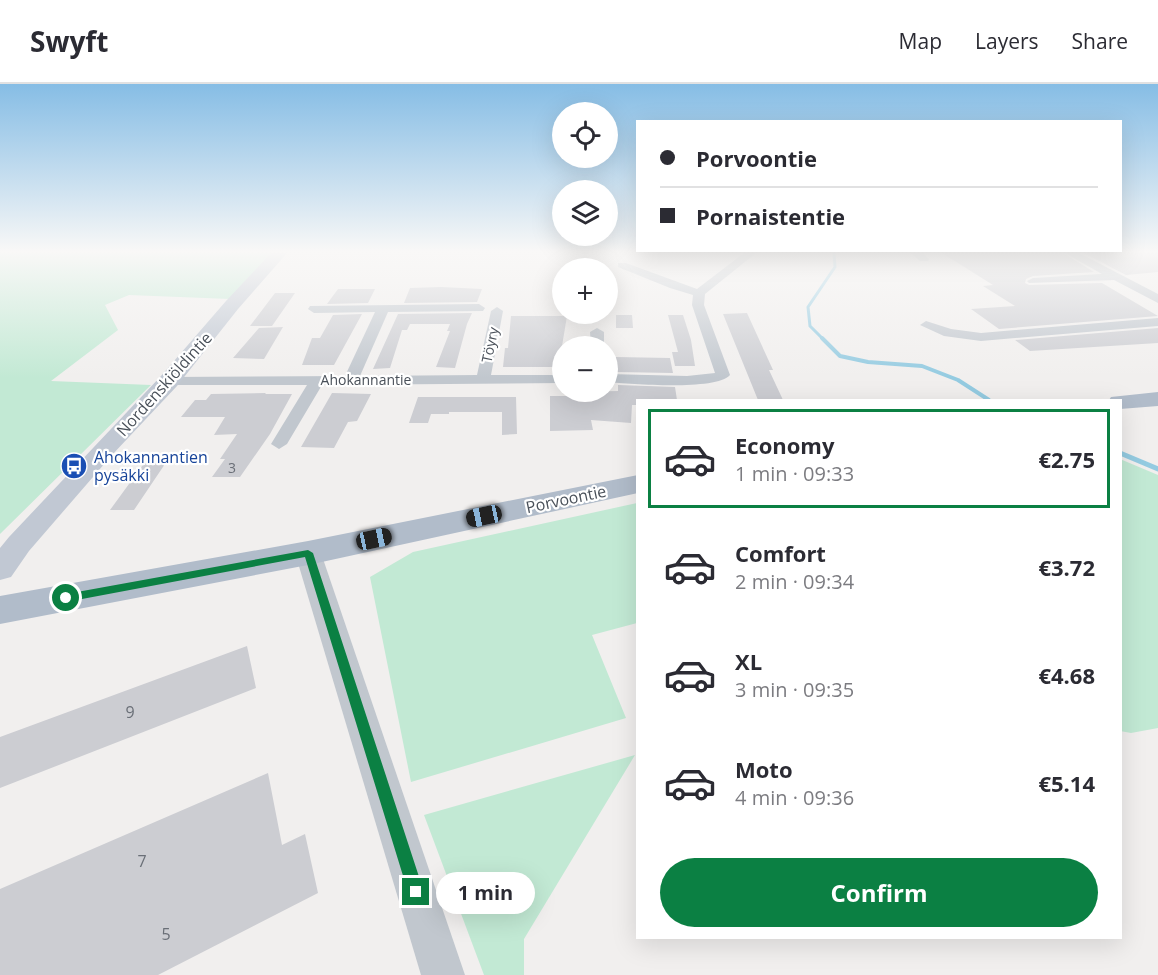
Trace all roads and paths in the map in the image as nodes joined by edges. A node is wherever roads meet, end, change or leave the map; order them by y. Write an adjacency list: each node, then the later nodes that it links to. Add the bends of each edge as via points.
1 (242, 295): 14 (main road, Nordenskiöldintie)
2 (699, 295): 9 (street, via 698,305 723,375 719,379)
3 (479, 308): 5 (street)
4 (314, 309): 5 (street)
5 (383, 309): 10 (street)
6 (497, 311): 11 (street, Töyry)
7 (1158, 322): 8 (street, via 981,337)
8 (926, 325)
9 (618, 378)
10 (351, 379): 11 (street, Ahokannantie); 13 (street, Ahokannantie)
11 (483, 379): 12 (street, Ahokannantie)
12 (552, 379)
13 (317, 380): 14 (street, Ahokannantie); 17 (street)
14 (169, 381): 20 (main road, Nordenskiöldintie)
15 (1158, 399): 16 (main road)
16 (1122, 402)
17 (279, 444)
18 (636, 484): 19 (main road, Porvoontie)
19 (308, 553): 21 (main road, Porvoontie); 22 (street)
20 (0, 569)
21 (0, 610)
22 (443, 975)

